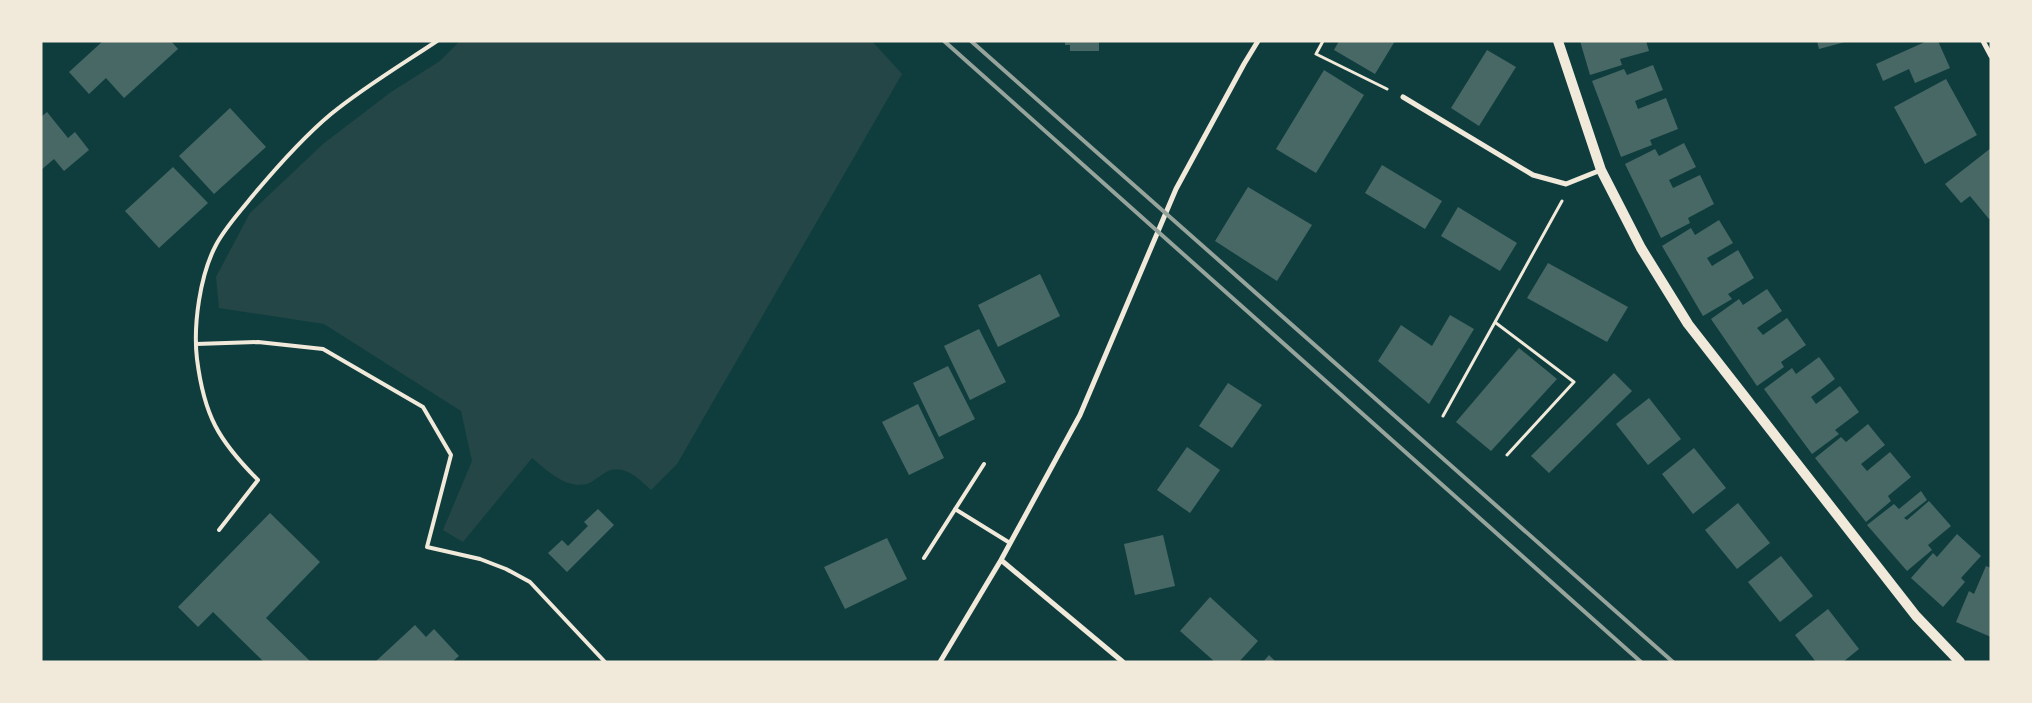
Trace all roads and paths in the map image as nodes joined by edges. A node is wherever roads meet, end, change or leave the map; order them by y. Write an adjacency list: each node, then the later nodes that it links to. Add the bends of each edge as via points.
1 (436, 41): 11 (lane, via 330,114 304,138 236,217 216,245 207,271 198,305)
2 (1258, 41): 17 (street, via 1176,189 1080,415)
3 (1323, 41): 7 (path, via 1316,54)
4 (1558, 41): 8 (main road)
5 (1983, 41): 6 (street)
6 (1991, 56)
7 (1403, 98): 9 (street, via 1533,175 1566,184)
8 (1602, 170): 9 (street); 23 (main road, via 1641,248 1688,324 1916,616)
9 (1573, 181): 10 (path)
10 (1496, 323): 12 (path); 13 (path, via 1574,382)
11 (196, 344): 16 (lane, via 201,388 211,419 223,442 258,480); 20 (lane, via 258,342 323,349 423,406 451,455 427,547 480,558 530,582)
12 (1443, 416)
13 (1507, 455)
14 (984, 464): 15 (lane)
15 (956, 509): 17 (lane); 18 (lane)
16 (219, 530)
17 (1010, 543): 19 (street)
18 (924, 558)
19 (1002, 560): 21 (street); 22 (street)
20 (605, 662)
21 (940, 662)
22 (1123, 662)
23 (1960, 662)

